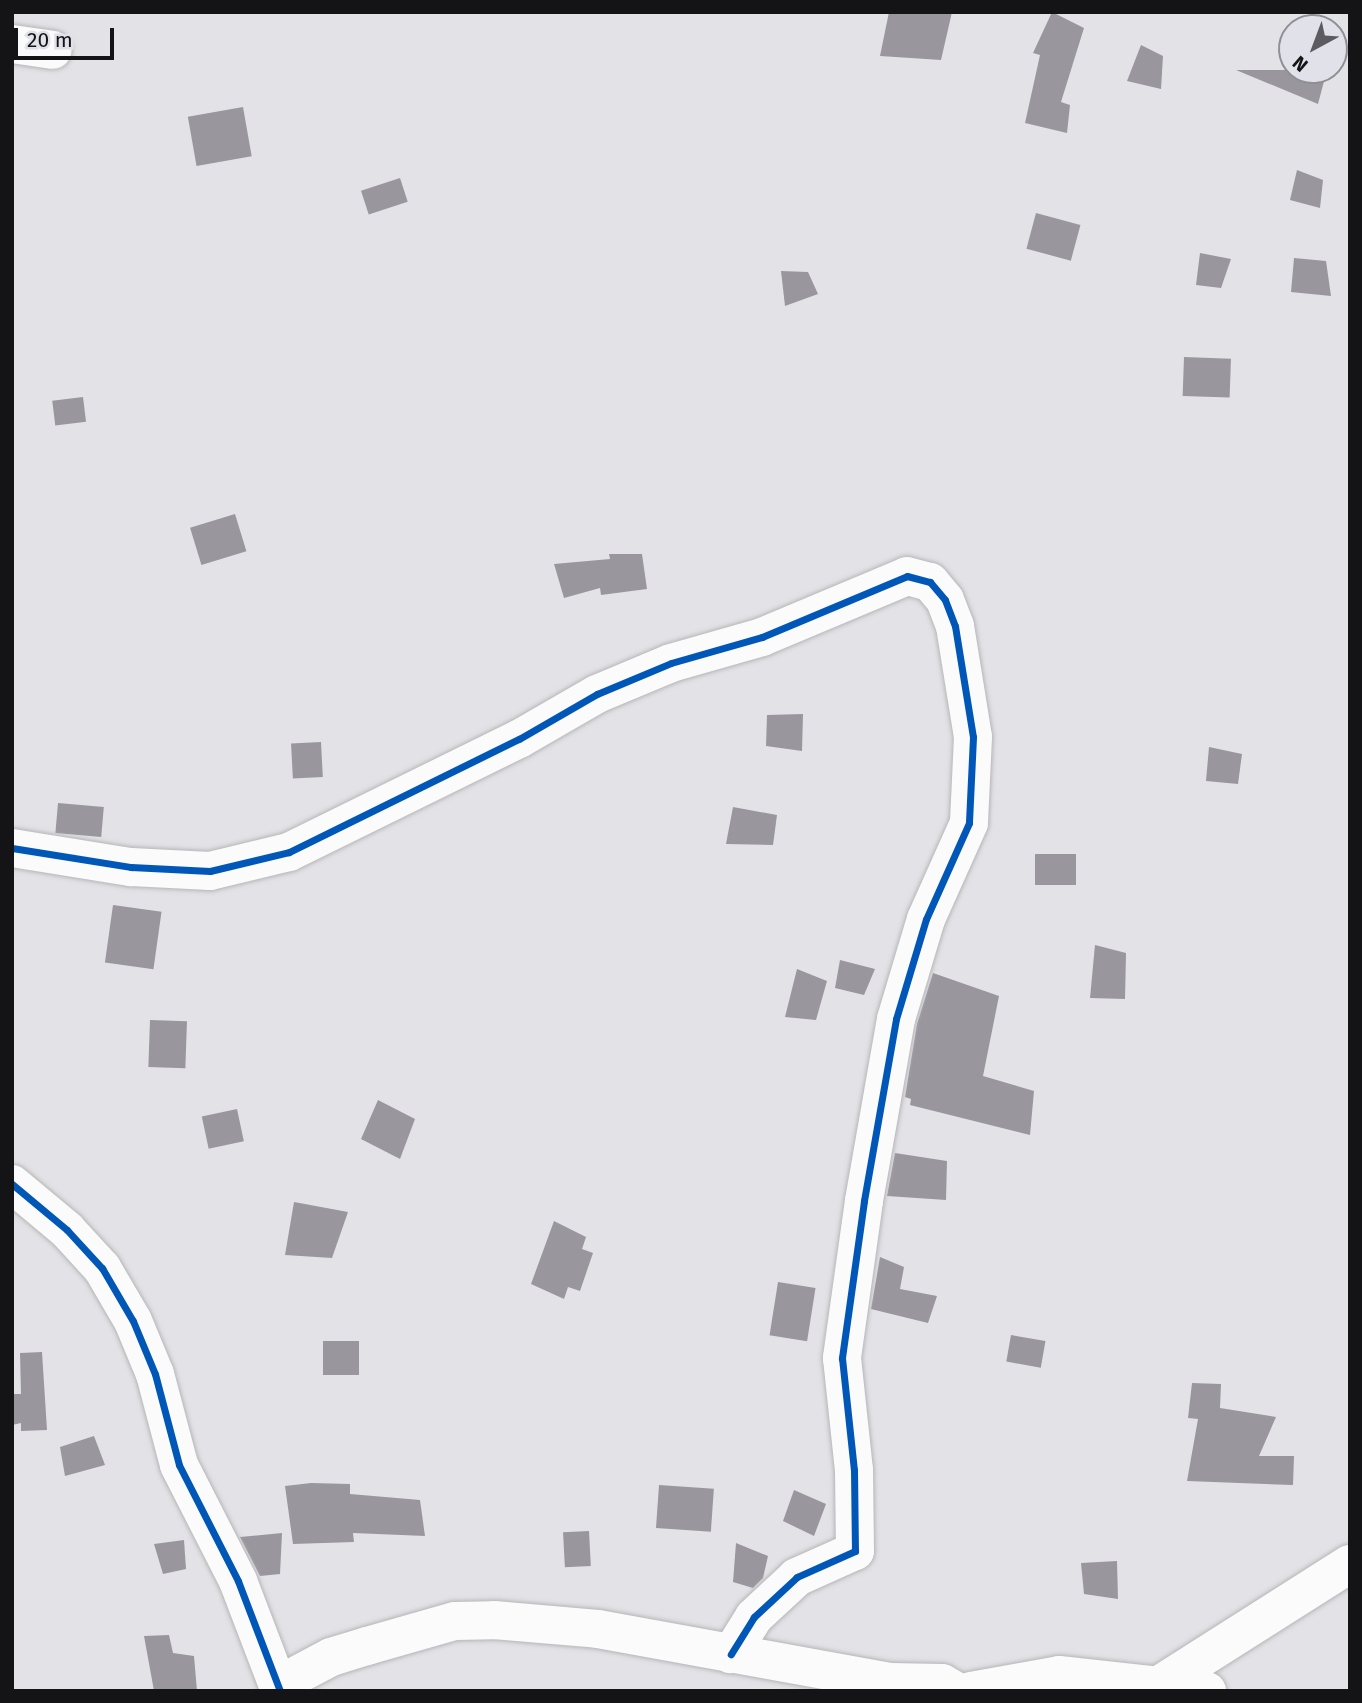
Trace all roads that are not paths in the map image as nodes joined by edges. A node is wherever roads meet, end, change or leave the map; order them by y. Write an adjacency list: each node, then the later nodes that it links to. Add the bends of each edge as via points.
1 (12, 44): 2 (street)
2 (54, 50)
3 (12, 848): 6 (street, via 131,867 211,871 289,852 519,739 597,694 671,663 762,637 907,576 930,582 945,600 955,626 973,737 969,823 926,919 896,1019 864,1200 842,1358 854,1470 855,1551 797,1577 754,1617)
4 (12, 1184): 8 (street, via 68,1230 102,1268 133,1321 155,1374 178,1465 238,1581 254,1631)
5 (1350, 1564): 7 (street)
6 (731, 1654): 8 (street, via 598,1629 455,1621 331,1657); 9 (street, via 891,1682 942,1683)
7 (1160, 1685): 10 (street, via 1059,1675); 11 (street)
8 (280, 1687)
9 (956, 1691)
10 (971, 1691)
11 (1207, 1691)

